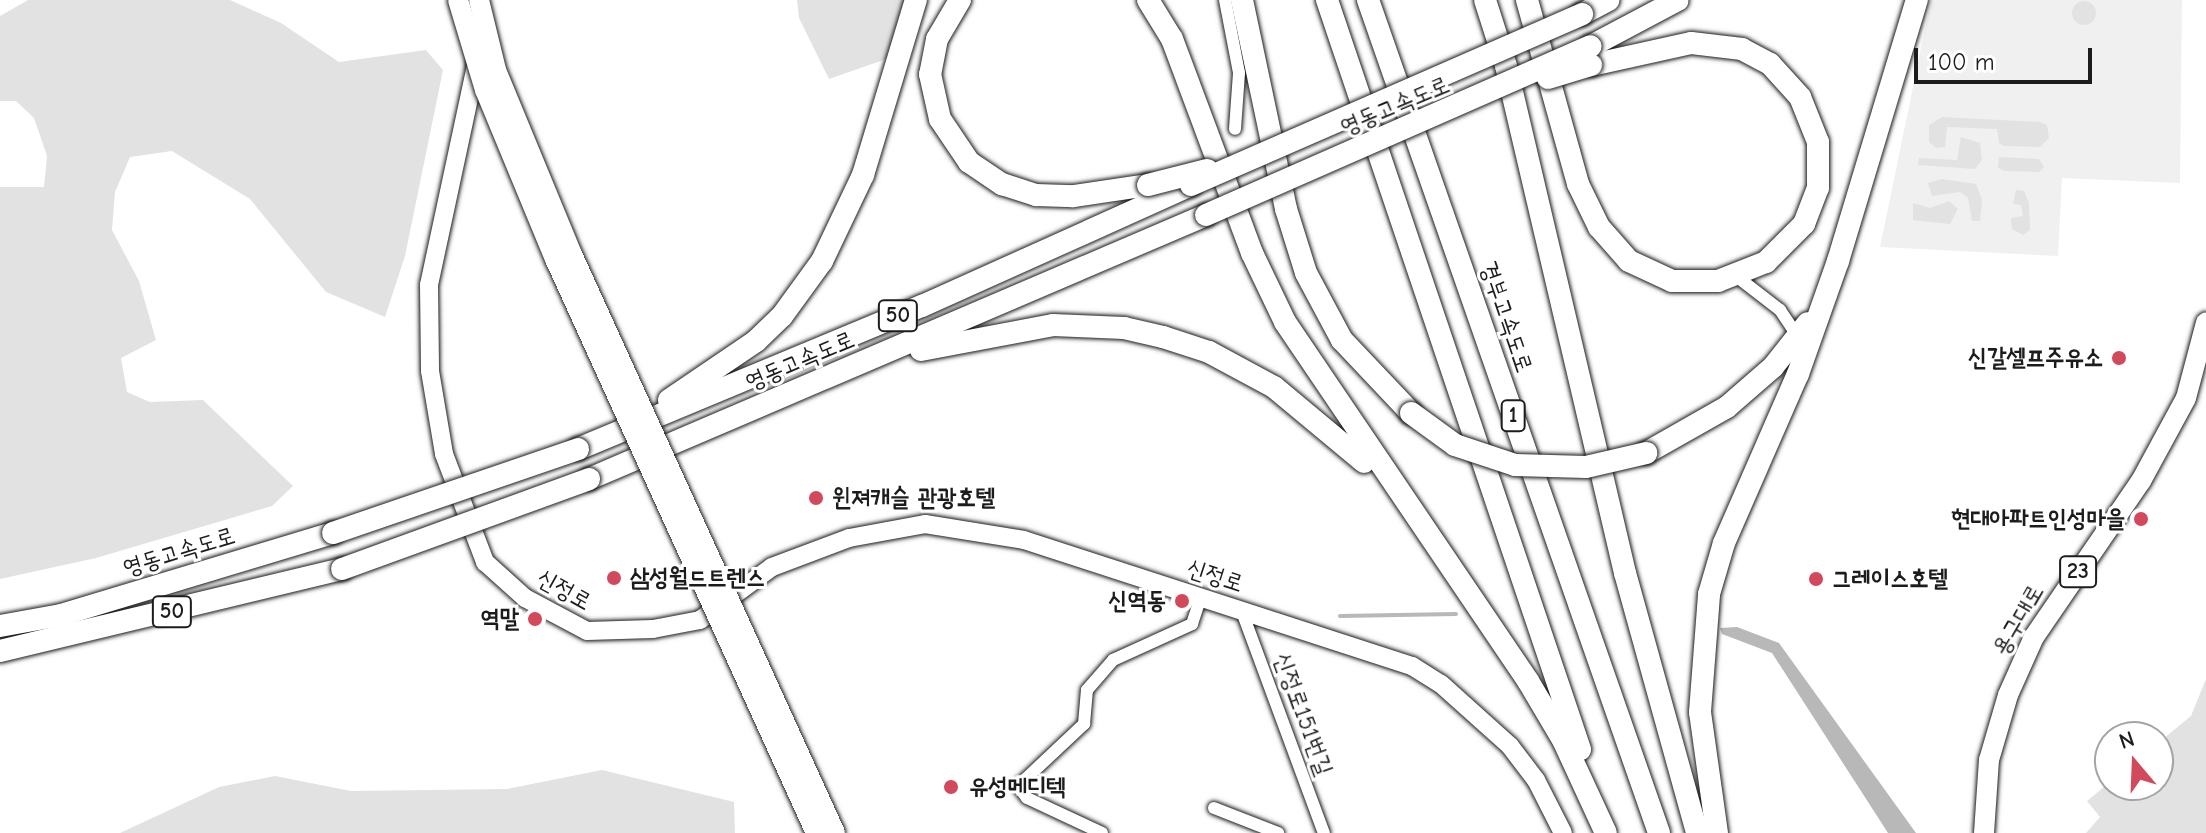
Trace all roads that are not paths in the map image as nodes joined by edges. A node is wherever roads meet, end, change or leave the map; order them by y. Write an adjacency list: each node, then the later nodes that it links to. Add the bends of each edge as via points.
1 (458, 0): 31 (main road, bridge, via 485,90 555,259)
2 (479, 0): 32 (main road, bridge, via 496,70 571,252)
3 (490, 0): 26 (street, 신정로, via 429,285 430,371 444,454 485,562 525,598 587,631 653,629 700,620 772,567 849,538 925,524 1024,540)
4 (918, 0): 24 (highway, via 863,175 837,234 803,289 736,355)
5 (960, 0): 18 (highway, bridge, via 937,39 930,74 940,119 969,162 1002,184 1036,195 1074,196 1148,185)
6 (1148, 0): 25 (highway, via 1172,39 1252,253 1285,322)
7 (1225, 0): 17 (street, via 1239,73)
8 (1242, 0): 22 (highway, bridge, via 1286,209 1306,273 1342,340 1411,413 1455,445 1515,465 1586,467 1646,453 1727,407)
9 (1327, 0): 37 (highway, 1)
10 (1368, 0): 38 (highway, 경부고속도로 / 1)
11 (1485, 0): 39 (highway, via 1506,66 1625,573)
12 (1527, 0): 20 (highway, via 1578,184 1609,241 1629,261 1672,281 1704,283)
13 (1608, 0): 18 (highway, 영동고속도로 / 50, bridge)
14 (1678, 0): 16 (highway)
15 (1917, 0): 19 (highway)
16 (1591, 55): 20 (highway, via 1671,45 1725,45 1770,64 1800,97 1820,158 1813,203 1804,224 1779,251); 23 (highway, 영동고속도로 / 50, bridge)
17 (1235, 129)
18 (1266, 156): 24 (highway, 영동고속도로 / 50, bridge)
19 (1838, 261): 22 (highway); 40 (highway, via 1798,374 1724,543 1709,594 1700,712)
20 (1736, 276): 22 (street, via 1780,310)
21 (2206, 323): 41 (main road, 용구대로 / 23, via 2186,398 2141,481 2034,637 2008,695 1989,760)
22 (1798, 337)
23 (846, 370): 25 (highway, via 1001,331 1053,325 1124,328 1163,337 1245,370 1310,412 1344,440); 29 (highway, 영동고속도로 / 50, bridge, via 589,479 342,569)
24 (602, 440): 28 (highway, 영동고속도로 / 50, bridge, via 333,533 61,615)
25 (1433, 541): 37 (highway, via 1546,710)
26 (1201, 597): 27 (street, 신정로); 33 (street, via 1192,624 1113,660 1087,690 1084,724 1018,786 1027,798)
27 (1241, 609): 35 (street, 신정로151번길); 36 (street, 신정로, via 1383,653 1441,684 1510,746 1536,780)
28 (0, 626)
29 (0, 651)
30 (1214, 808): 34 (street)
31 (816, 833)
32 (835, 833)
33 (1102, 833)
34 (1278, 833)
35 (1324, 833)
36 (1563, 833)
37 (1607, 833)
38 (1659, 833)
39 (1697, 833)
40 (1717, 833)
41 (1984, 833)

